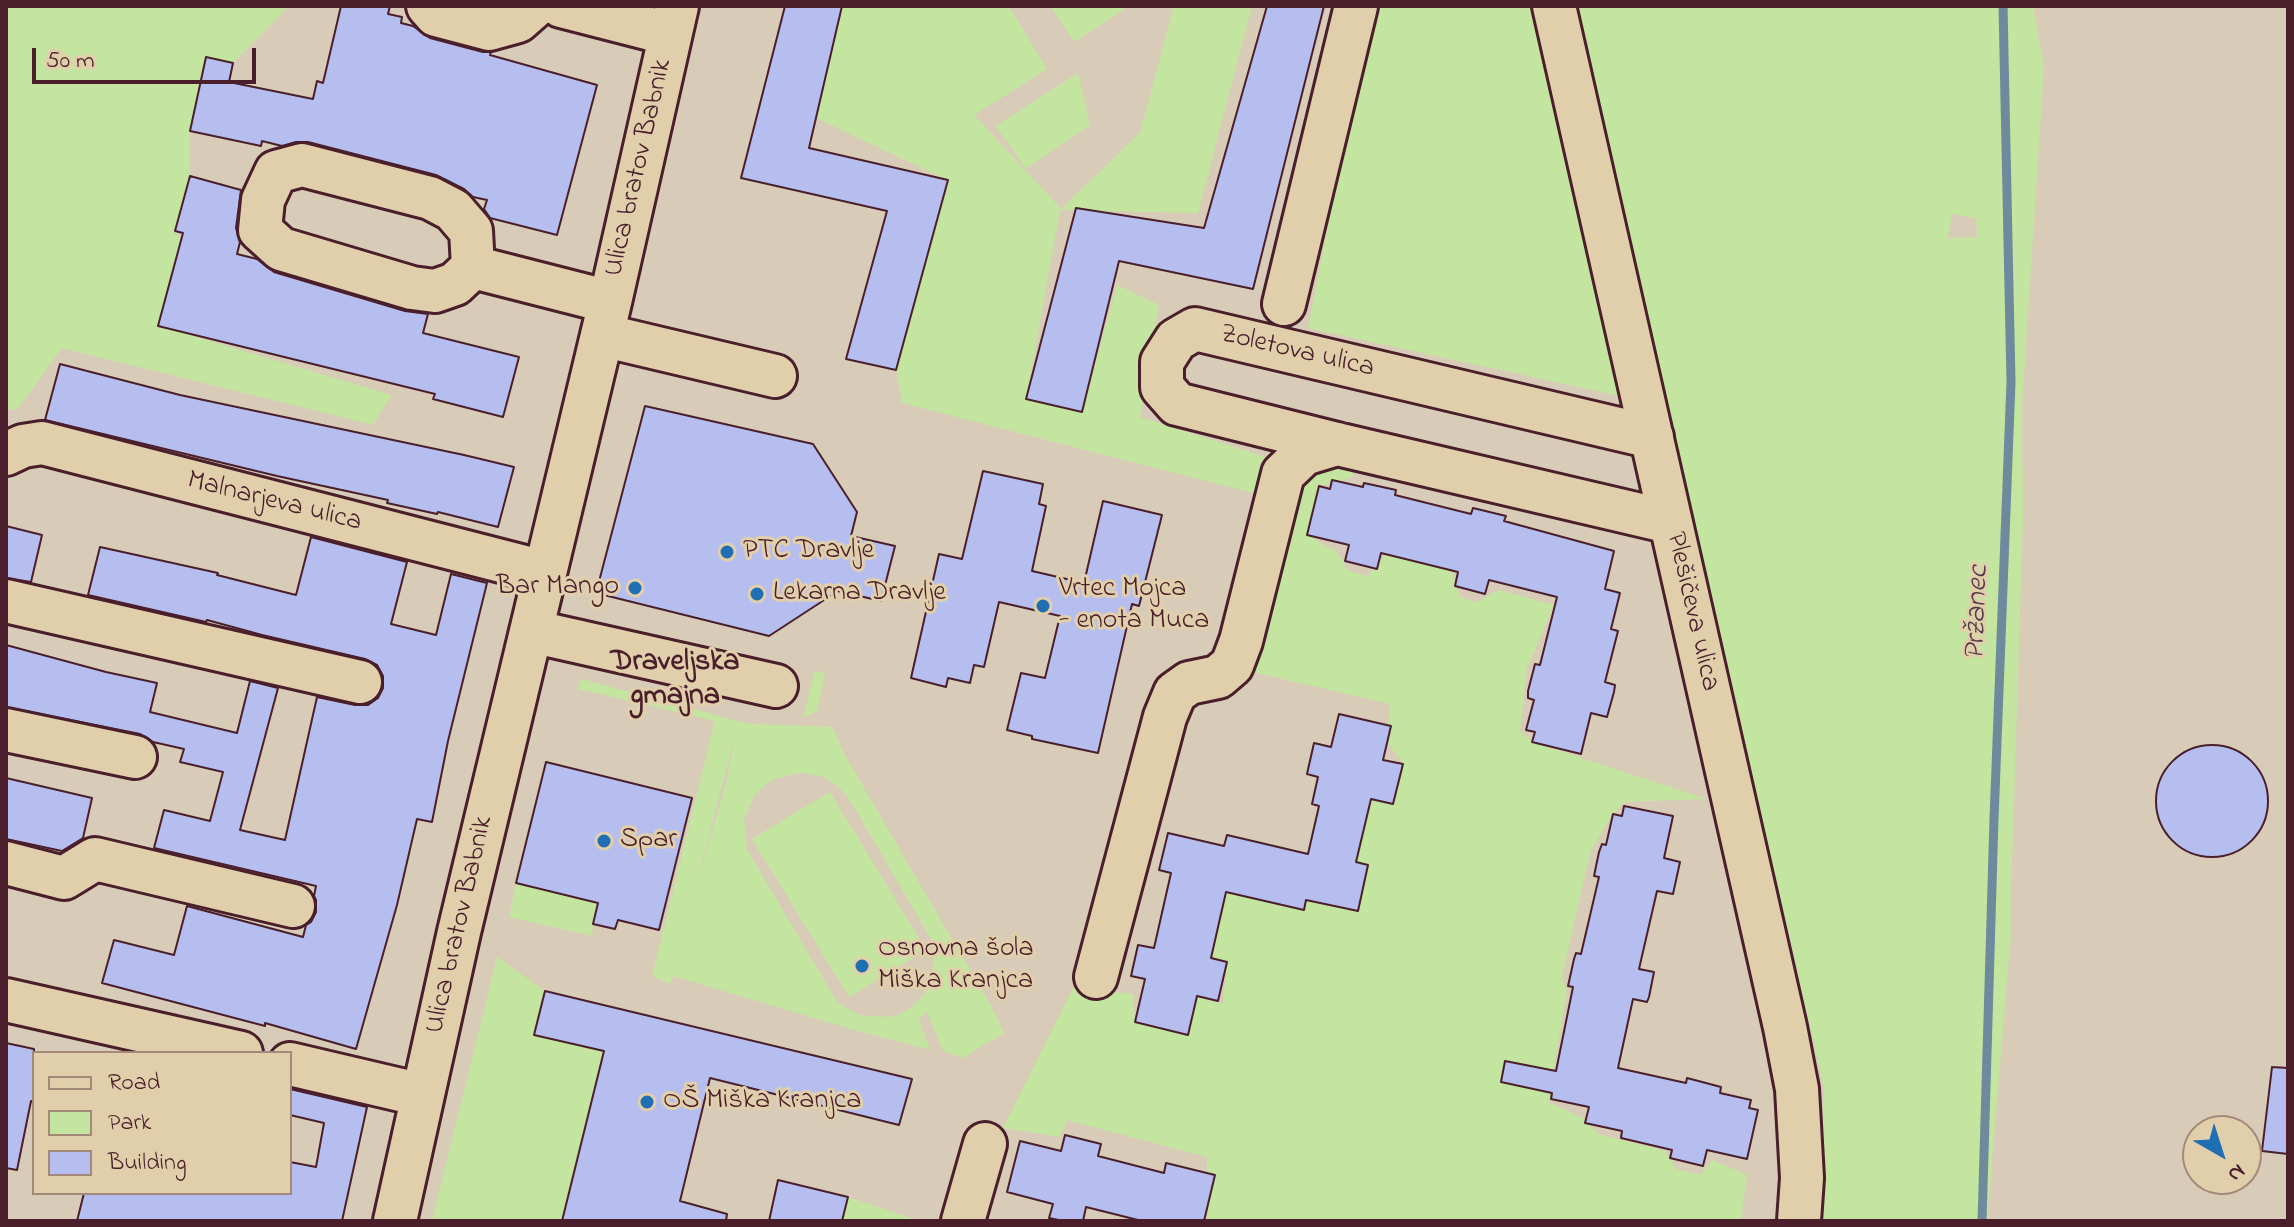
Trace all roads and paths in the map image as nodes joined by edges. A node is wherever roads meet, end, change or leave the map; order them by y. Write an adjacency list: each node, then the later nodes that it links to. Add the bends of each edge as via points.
1 (428, 6): 2 (street, via 436,15 489,29 518,21)
2 (535, 6)
3 (561, 6): 6 (street, Ulica bratov Babnik)
4 (1356, 6): 8 (street)
5 (1554, 6): 11 (street, Plešičeva ulica)
6 (673, 20): 9 (street, Ulica bratov Babnik)
7 (473, 267): 7 (street, via 455,284 435,291 281,249 260,230 263,200 276,172 302,165 430,198 453,210 471,231); 9 (street, Ulica bratov Babnik)
8 (1284, 304)
9 (606, 319): 10 (street, Ulica bratov Babnik); 15 (street, Ulica bratov Babnik)
10 (775, 376)
11 (1652, 437): 12 (street, Zoletova ulica, via 1195,329 1176,340 1162,362 1162,387 1177,404); 14 (street, Plešičeva ulica)
12 (1337, 444): 14 (street, Zoletova ulica); 24 (street, via 1304,454 1283,474 1232,665 1218,677 1189,683 1175,693)
13 (6, 454): 15 (street, Malnarjeva ulica, via 42,443)
14 (1670, 522): 32 (street, Plešičeva ulica, via 1797,1089)
15 (544, 572): 17 (street, Ulica bratov Babnik)
16 (6, 601): 18 (street)
17 (531, 631): 19 (street); 28 (street, Ulica bratov Babnik)
18 (360, 682)
19 (776, 686)
20 (6, 730): 21 (street)
21 (135, 757)
22 (6, 863): 23 (street, via 64,878 95,859)
23 (293, 906)
24 (1096, 977)
25 (6, 1000): 26 (street)
26 (232, 1051)
27 (292, 1064): 28 (street)
28 (422, 1095): 30 (street, Ulica bratov Babnik)
29 (985, 1144): 31 (street)
30 (395, 1221)
31 (963, 1221)
32 (1799, 1221)

